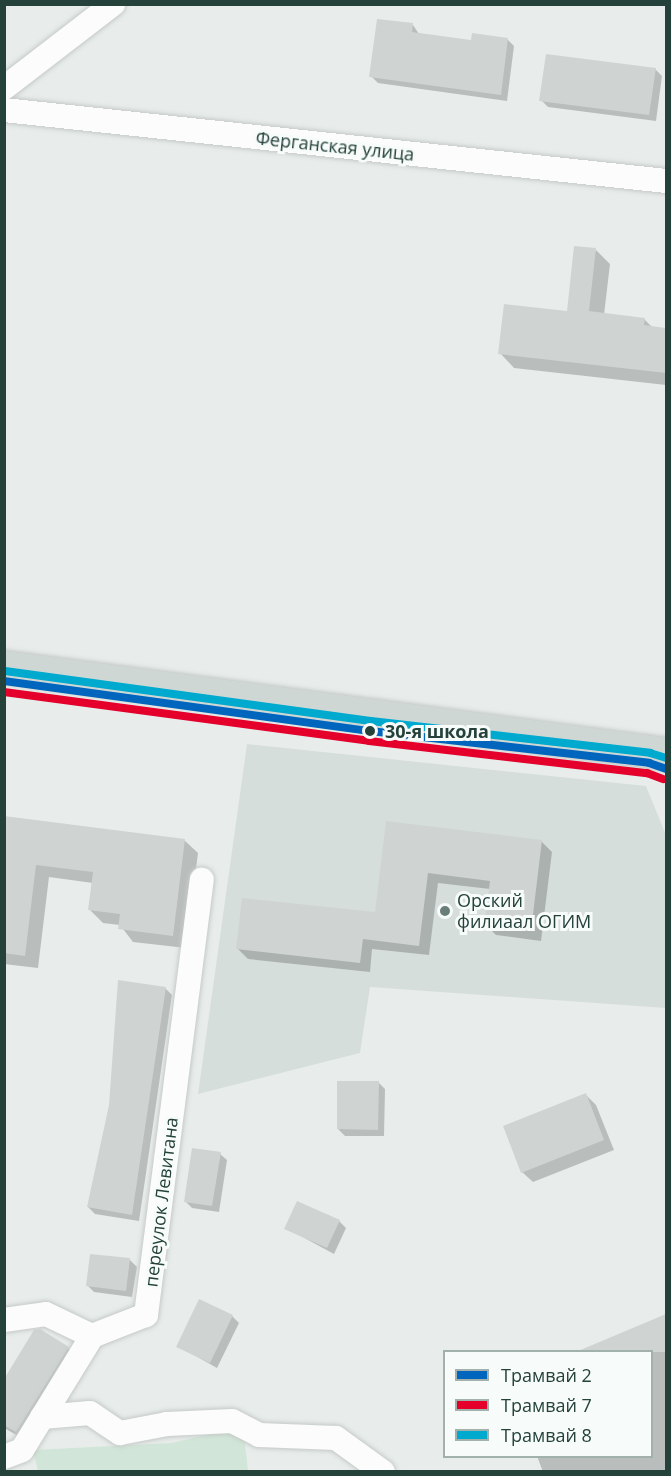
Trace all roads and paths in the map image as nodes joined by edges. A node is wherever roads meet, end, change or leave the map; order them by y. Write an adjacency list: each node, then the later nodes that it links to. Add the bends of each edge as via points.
1 (113, 4): 2 (street)
2 (4, 88)
3 (4, 110): 4 (street, Ферганская улица)
4 (666, 181)
5 (4, 668): 6 (main road)
6 (666, 754)
7 (202, 880): 9 (street, переулок Левитана, via 146,1315)
8 (4, 1320): 9 (street, via 46,1314)
9 (92, 1336): 10 (street)
10 (42, 1417): 11 (street, via 22,1450); 12 (street, via 90,1413 120,1433 166,1424 232,1421 259,1435 336,1438)
11 (4, 1457)
12 (384, 1472)

